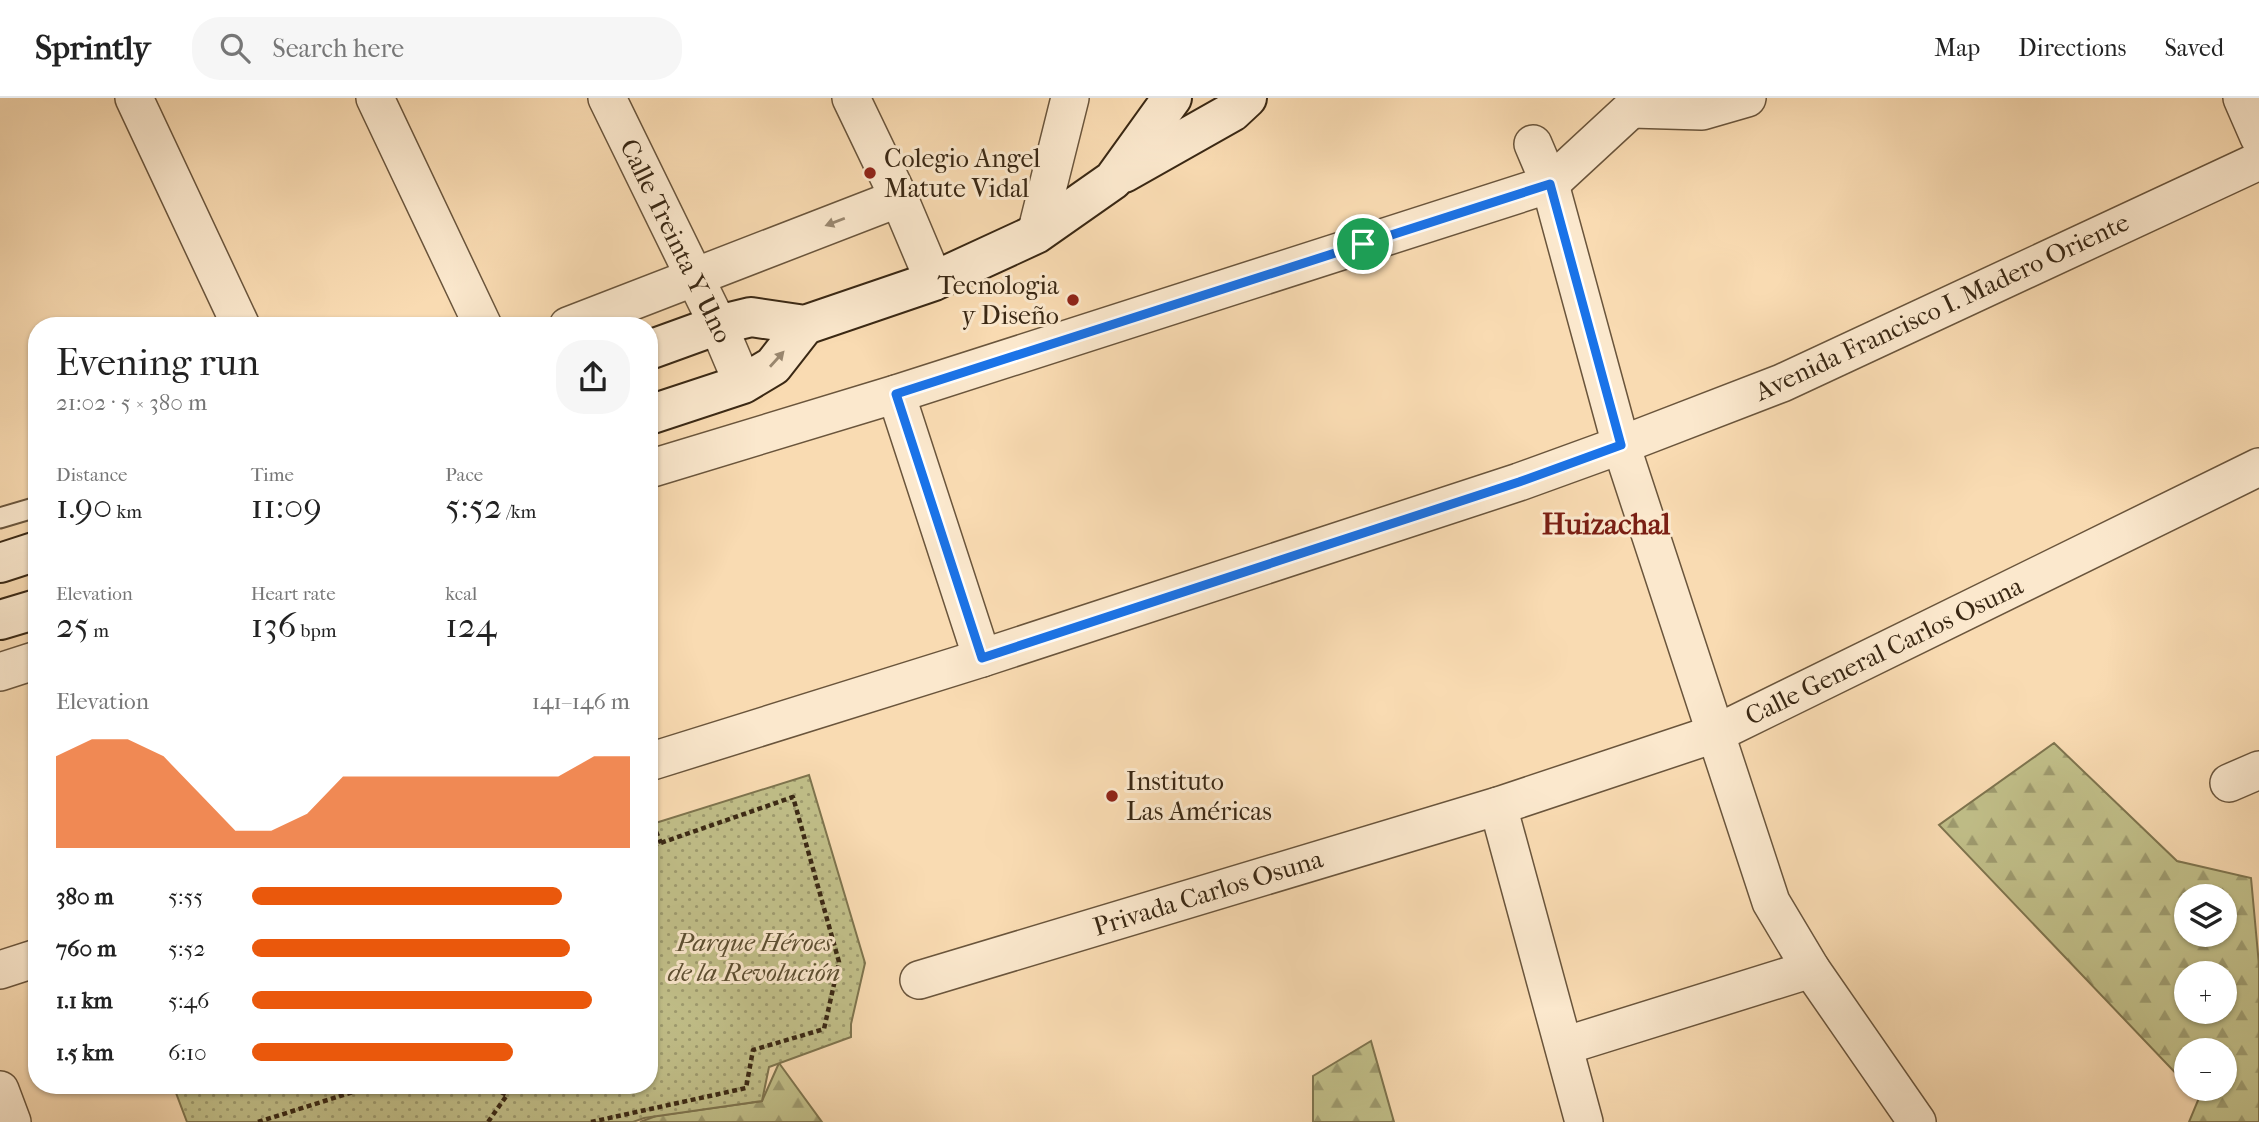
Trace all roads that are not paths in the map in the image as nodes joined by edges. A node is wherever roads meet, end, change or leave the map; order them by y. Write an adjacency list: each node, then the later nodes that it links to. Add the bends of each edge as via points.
1 (134, 98): 20 (street)
2 (375, 98): 21 (street)
3 (607, 98): 18 (street, Calle Treinta Y Uno)
4 (851, 98): 16 (street)
5 (1070, 98): 17 (street)
6 (1172, 98): 14 (main road)
7 (1247, 98): 14 (main road, via 1232,112)
8 (1747, 98): 10 (street, via 1702,111)
9 (2242, 98): 11 (street)
10 (1637, 104): 15 (street)
11 (2259, 136)
12 (1533, 144): 15 (street)
13 (2259, 161): 29 (street, Avenida Francisco I. Madero Oriente, via 1782,383)
14 (1113, 180): 17 (main road)
15 (1550, 184): 27 (street); 29 (street)
16 (899, 198): 18 (street, one-way to 18); 19 (street)
17 (1036, 234): 19 (main road)
18 (693, 276): 22 (street); 23 (street, Calle Treinta Y Uno)
19 (934, 281): 24 (main road)
20 (237, 317)
21 (479, 317)
22 (590, 317)
23 (718, 325): 24 (main road, via 751,317); 25 (main road); 26 (street, Calle Treinta Y Uno)
24 (806, 325): 26 (main road, one-way to 24, via 772,366)
25 (658, 347)
26 (743, 384): 28 (main road)
27 (896, 394): 30 (street); 38 (street)
28 (658, 412)
29 (1621, 445): 38 (street, Avenida Francisco I. Madero Oriente); 41 (street)
30 (658, 466)
31 (2259, 467): 41 (street, Calle General Carlos Osuna)
32 (28, 510): 33 (lane)
33 (0, 518)
34 (28, 554): 35 (main road)
35 (0, 563)
36 (28, 612): 37 (main road)
37 (0, 620)
38 (982, 658): 42 (street, Avenida Francisco I. Madero Oriente)
39 (28, 663): 40 (street)
40 (0, 672)
41 (1717, 733): 43 (street, Calle General Carlos Osuna); 45 (street, via 1771,902)
42 (658, 759)
43 (1498, 806): 47 (street, Privada Carlos Osuna); 48 (street)
44 (28, 961): 46 (street)
45 (1811, 969): 48 (street); 52 (street)
46 (0, 970)
47 (919, 980)
48 (1564, 1046): 51 (street)
49 (0, 1090): 50 (street)
50 (12, 1122)
51 (1584, 1122)
52 (1917, 1122)

